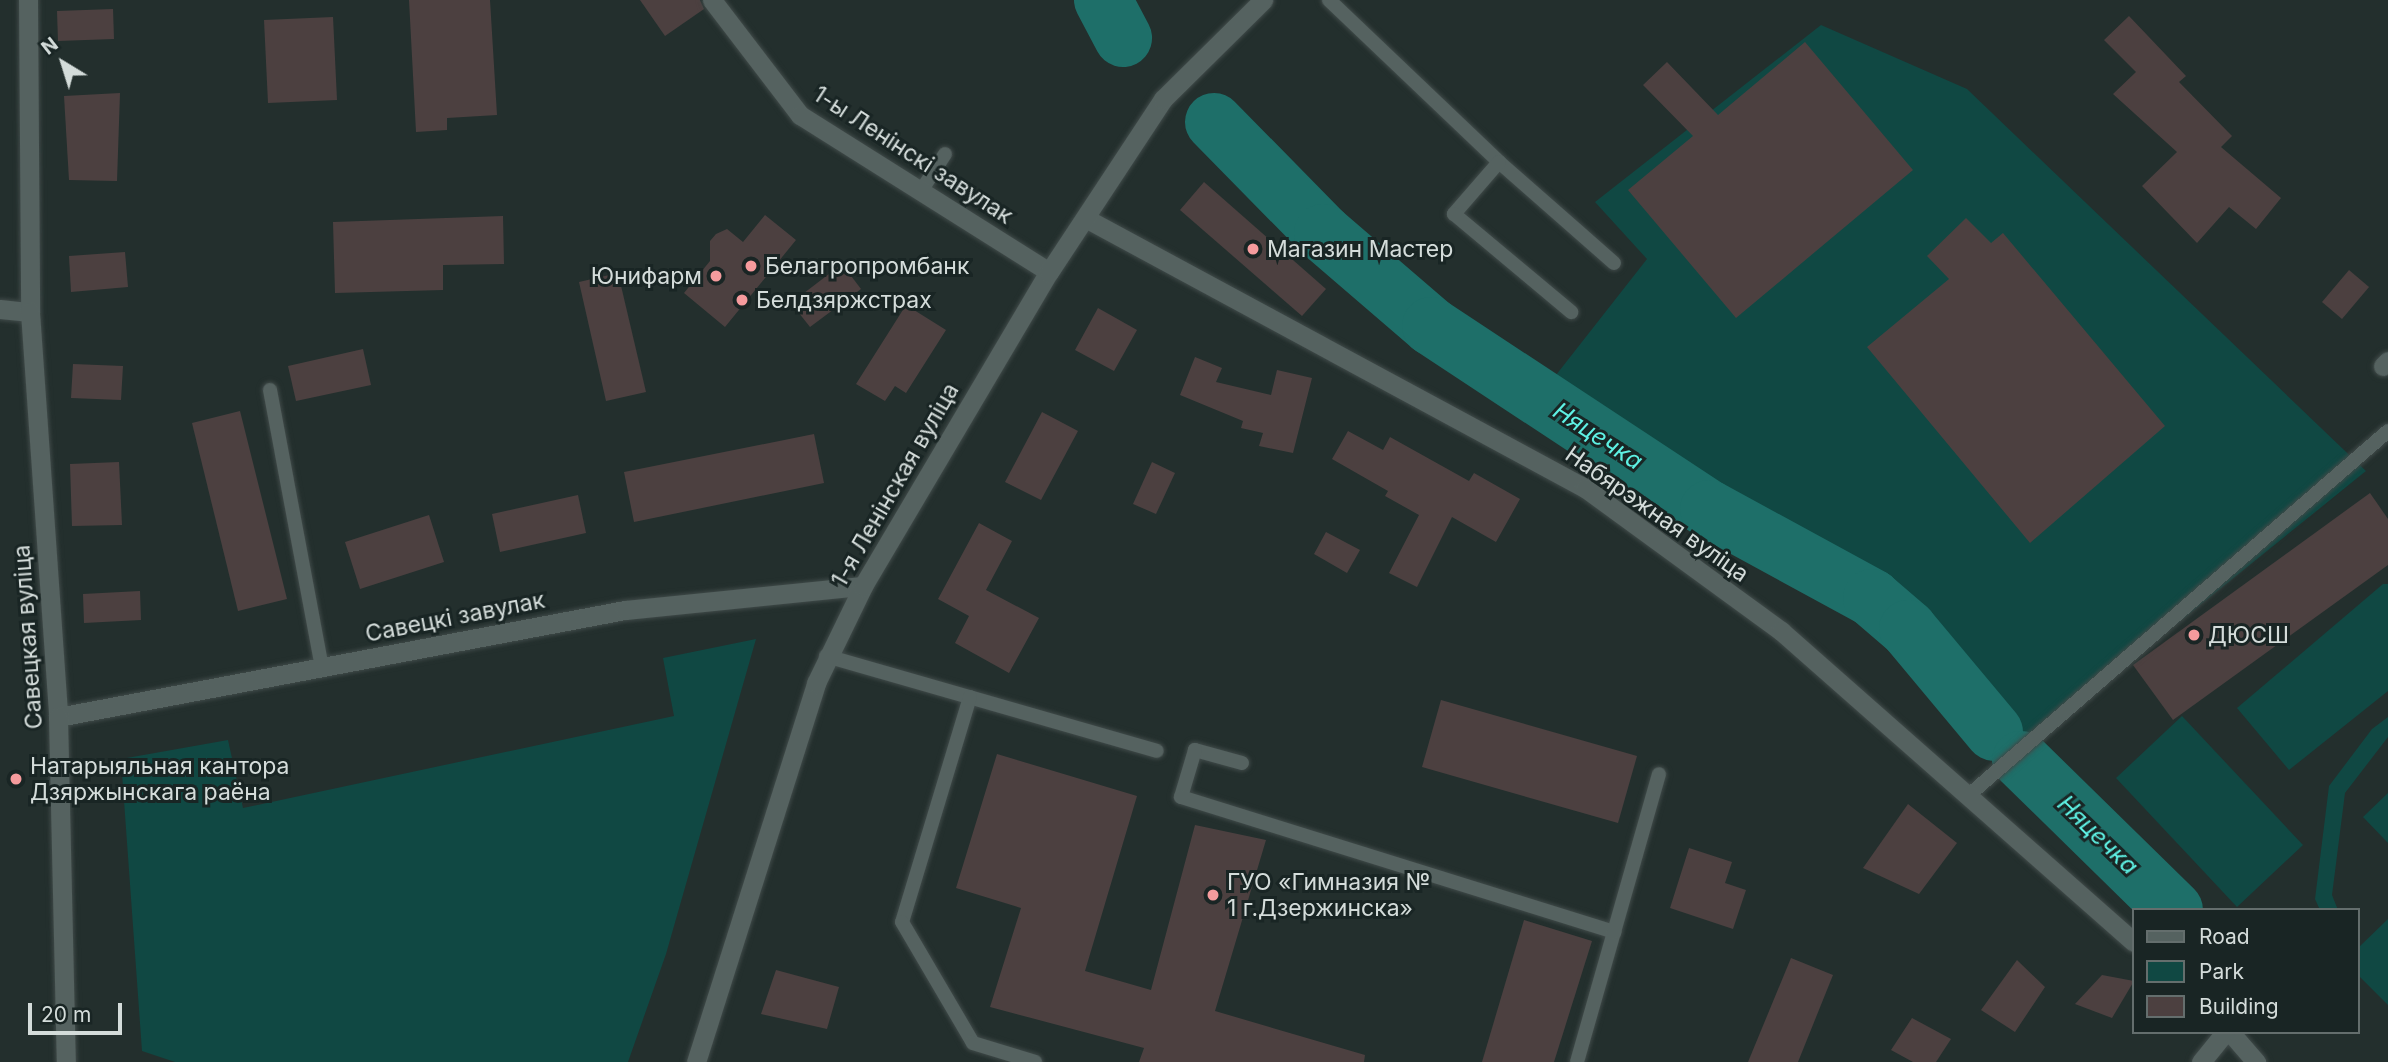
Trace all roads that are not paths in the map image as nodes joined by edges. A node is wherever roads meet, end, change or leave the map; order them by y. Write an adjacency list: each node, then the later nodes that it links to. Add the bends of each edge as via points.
1 (28, 0): 12 (street, Савецкая вуліца)
2 (712, 0): 7 (street, 1-ы Ленінскі завулак, via 800,115)
3 (1262, 0): 8 (street, 1-я Ленінская вуліца, via 1164,99)
4 (1329, 0): 6 (lane)
5 (945, 154): 7 (lane)
6 (1499, 162): 9 (lane); 13 (lane, via 1454,214)
7 (921, 191): 10 (street, 1-ы Ленінскі завулак)
8 (1087, 219): 10 (street, 1-я Ленінская вуліца); 24 (street, Набярэжная вуліца, via 1585,488 1781,631)
9 (1614, 263)
10 (1049, 272): 16 (street, 1-я Ленінская вуліца)
11 (0, 309): 12 (street)
12 (30, 312): 20 (street, Савецкая вуліца)
13 (1571, 312)
14 (270, 390): 18 (lane)
15 (2388, 431): 24 (lane)
16 (863, 586): 17 (street, 1-я Ленінская вуліца); 18 (street, Савецкі завулак, via 625,610)
17 (826, 656): 19 (lane); 30 (street, 1-я Ленінская вуліца)
18 (322, 667): 20 (street, Савецкі завулак)
19 (970, 697): 21 (lane); 31 (lane, via 902,922 973,1043)
20 (58, 717): 29 (street, Савецкая вуліца)
21 (1157, 751)
22 (1242, 763): 25 (lane, via 1195,750 1181,797)
23 (1659, 774): 25 (lane)
24 (1969, 795): 26 (street, Набярэжная вуліца)
25 (1615, 932): 32 (lane)
26 (2132, 940)
27 (2226, 1034): 33 (street)
28 (2230, 1034): 34 (street)
29 (66, 1062)
30 (695, 1062)
31 (1035, 1062)
32 (1577, 1062)
33 (2202, 1062)
34 (2256, 1062)

